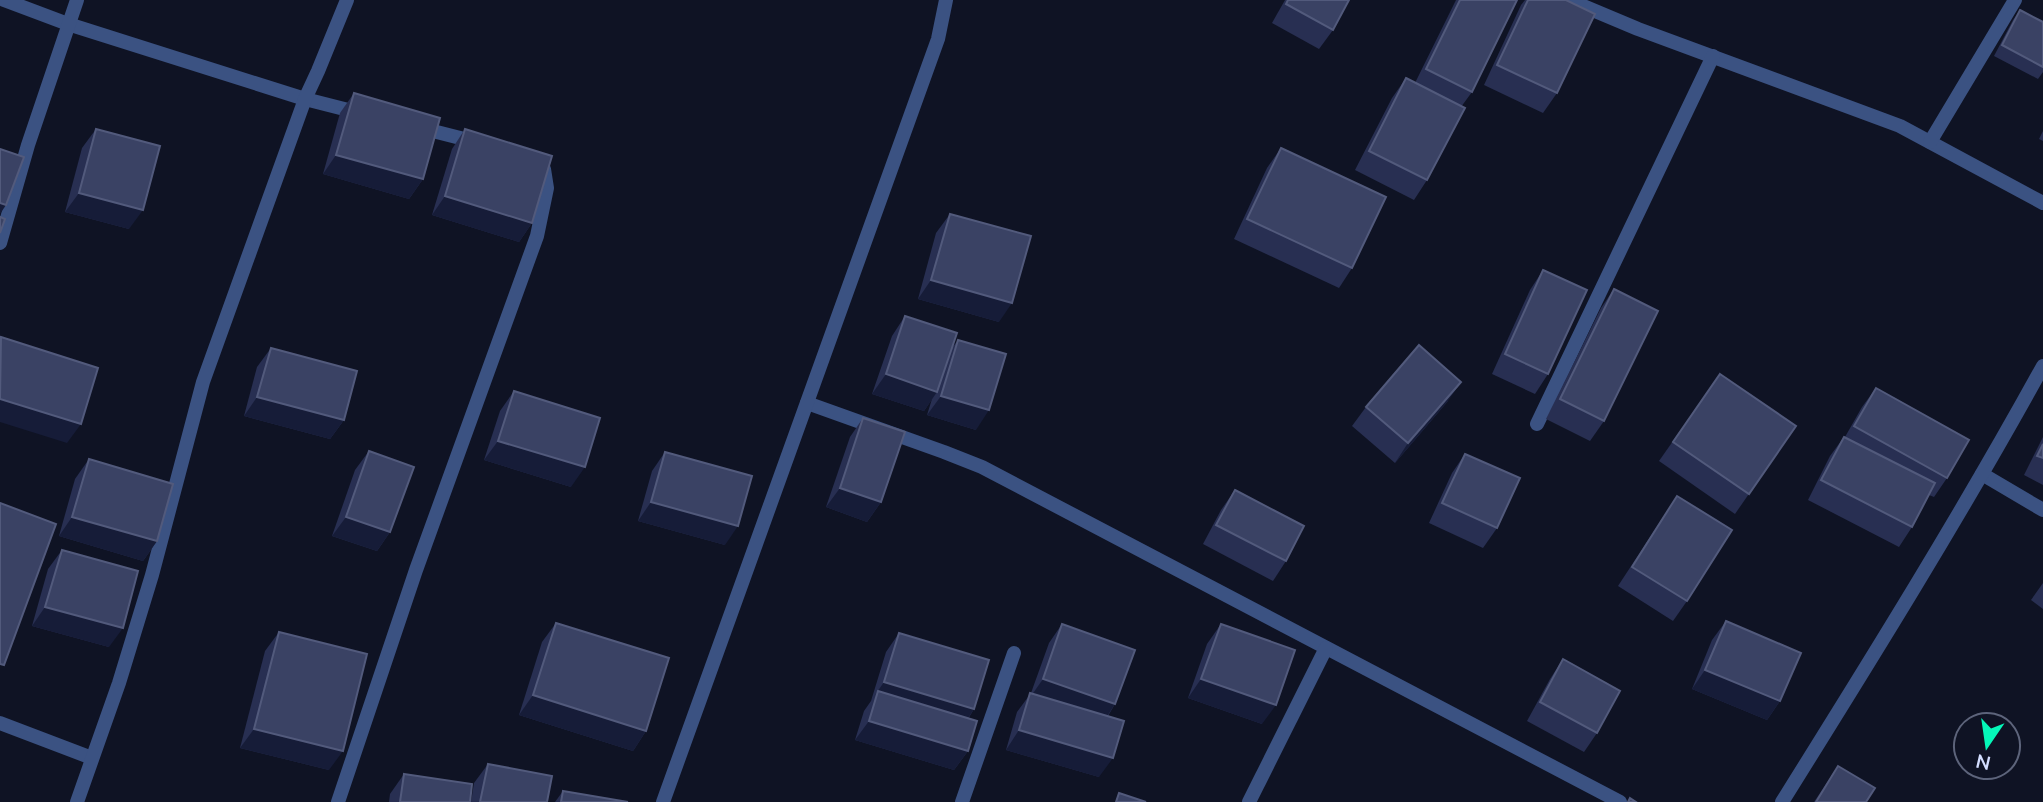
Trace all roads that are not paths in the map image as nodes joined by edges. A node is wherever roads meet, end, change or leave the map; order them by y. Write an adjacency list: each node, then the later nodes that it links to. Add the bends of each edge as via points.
1 (4, 0): 7 (street)
2 (77, 0): 7 (street)
3 (346, 0): 9 (street)
4 (946, 0): 18 (street, via 938,39)
5 (1569, 0): 8 (street)
6 (2015, 0): 12 (street)
7 (68, 24): 9 (street); 16 (street)
8 (1713, 56): 12 (street, via 1900,126); 19 (street)
9 (305, 99): 10 (street); 25 (street, via 203,382 152,575)
10 (370, 116)
11 (410, 125): 13 (street)
12 (1930, 142): 15 (street)
13 (488, 145)
14 (527, 155): 27 (street, via 544,169 547,188 537,236 416,569)
15 (2043, 203)
16 (0, 243)
17 (2043, 366): 20 (street)
18 (807, 403): 22 (street, via 982,467); 28 (street)
19 (1537, 424)
20 (1982, 474): 21 (street); 32 (street)
21 (2043, 510)
22 (1326, 648): 30 (street); 31 (street)
23 (1014, 653): 29 (street)
24 (0, 723): 25 (street)
25 (92, 758): 26 (street)
26 (77, 802)
27 (338, 802)
28 (663, 802)
29 (962, 802)
30 (1249, 802)
31 (1620, 802)
32 (1782, 802)

